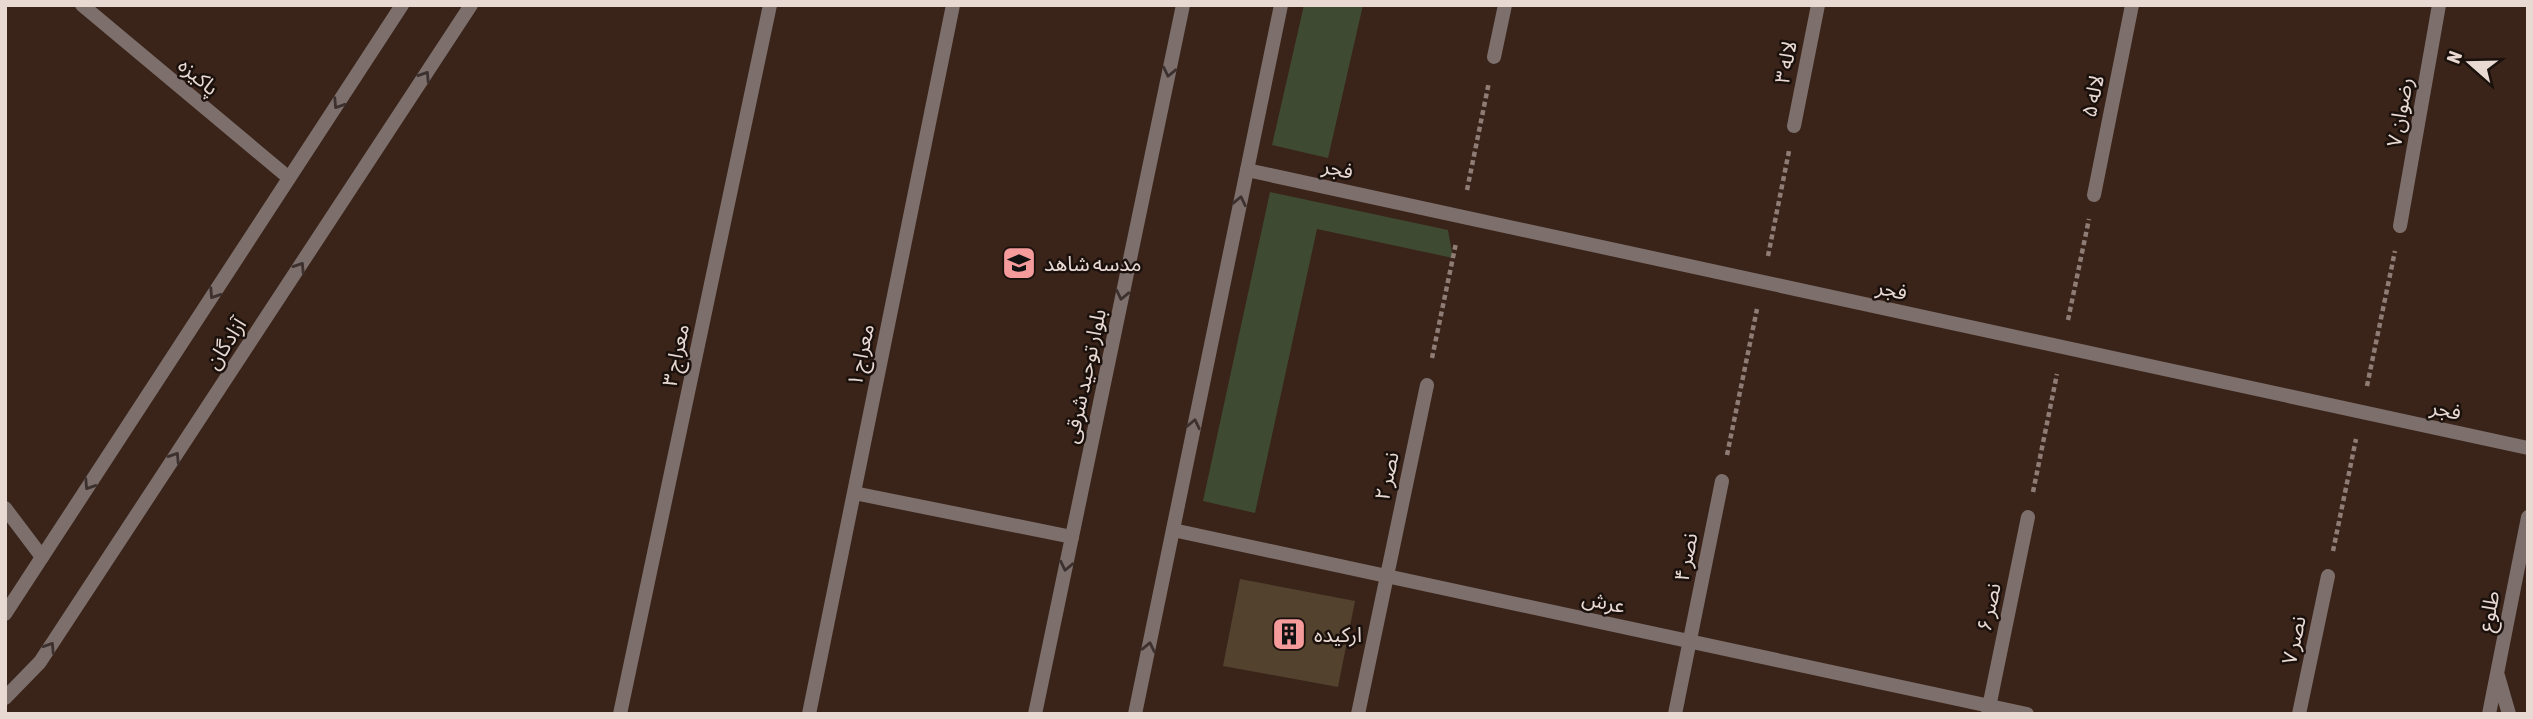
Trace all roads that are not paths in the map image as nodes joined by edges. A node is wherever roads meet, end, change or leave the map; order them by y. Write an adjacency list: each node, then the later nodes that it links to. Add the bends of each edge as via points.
1 (82, 5): 15 (street, پاکیزه)
2 (402, 5): 15 (street, آزادگان, one-way to 15)
3 (471, 5): 33 (street, آزادگان, one-way to 3, via 40,662)
4 (770, 5): 35 (street, معراج ۳)
5 (953, 5): 21 (street, معراج ۱)
6 (1182, 5): 26 (street, بلوار توحید شرقی, one-way to 26)
7 (1281, 5): 14 (street)
8 (1505, 5): 12 (street)
9 (1818, 5): 13 (street, لاله ۳)
10 (2132, 5): 16 (street, لاله ۵)
11 (2439, 5): 17 (street, رضوان ۷)
12 (1494, 57)
13 (1794, 126)
14 (1247, 170): 19 (street, فجر); 25 (street, one-way to 14)
15 (289, 178): 27 (street, آزادگان, one-way to 27)
16 (2094, 195)
17 (2400, 226)
18 (1427, 385): 28 (street, نصر ۲)
19 (2528, 448)
20 (1722, 481): 31 (street, نصر ۴)
21 (854, 494): 26 (street); 36 (street, معراج ۱)
22 (5, 508): 27 (street)
23 (2028, 517): 34 (street, نصر ۶)
24 (2528, 517): 32 (street, طلوع)
25 (1173, 530): 28 (street, عرش); 38 (street, one-way to 25)
26 (1072, 537): 37 (street, بلوار توحید شرقی, one-way to 37)
27 (42, 556): 30 (street, آزادگان)
28 (1387, 576): 31 (street, عرش); 39 (street, نصر ۲)
29 (2328, 576): 42 (street, نصر ۷)
30 (5, 614)
31 (1690, 641): 34 (street, عرش); 40 (street, نصر ۴)
32 (2497, 672): 43 (street, طلوع); 44 (street)
33 (5, 698)
34 (1988, 710): 41 (street, عرش)
35 (620, 714)
36 (809, 714)
37 (1035, 714)
38 (1135, 714)
39 (1358, 714)
40 (1675, 714)
41 (2027, 714)
42 (2299, 714)
43 (2489, 714)
44 (2509, 714)

